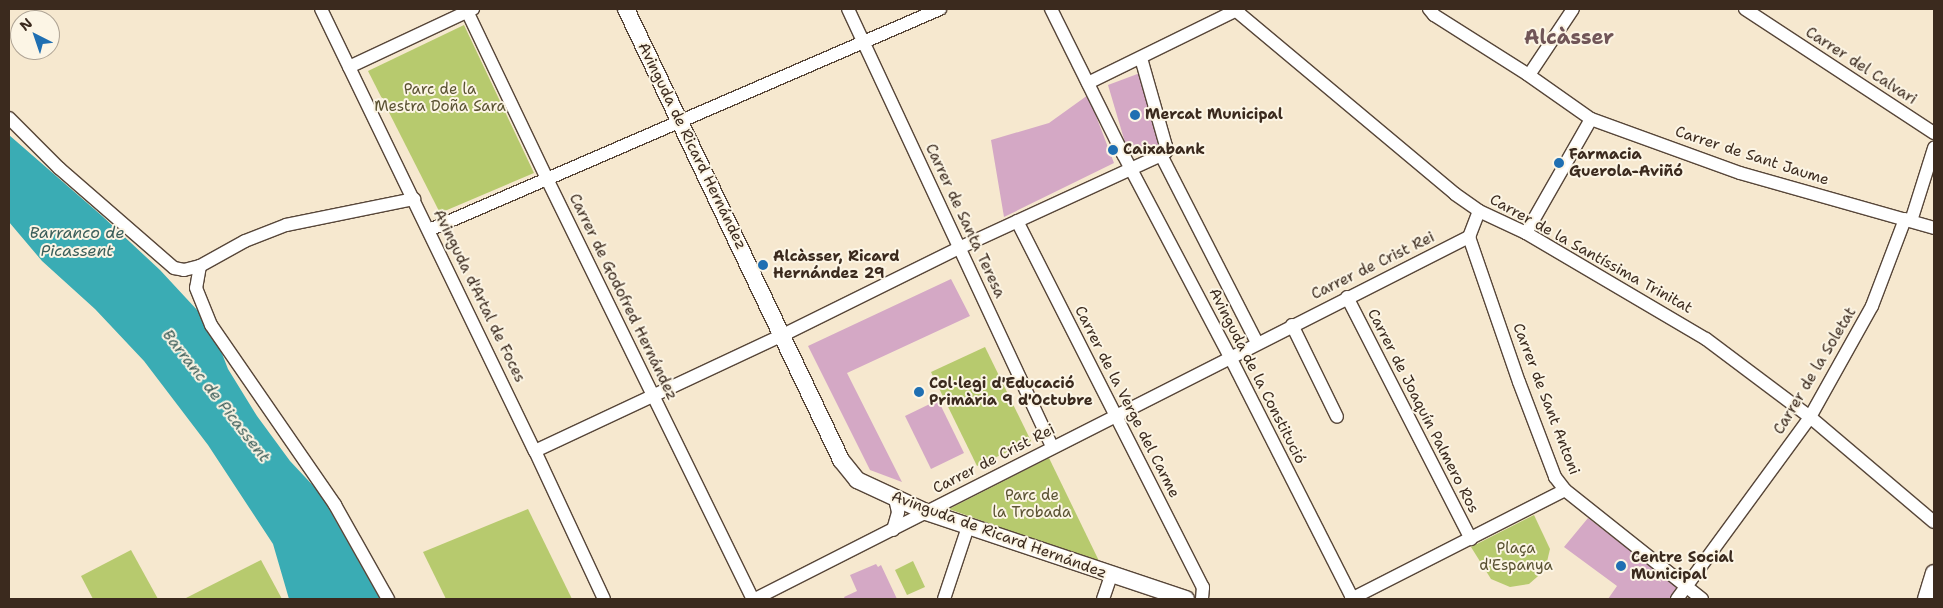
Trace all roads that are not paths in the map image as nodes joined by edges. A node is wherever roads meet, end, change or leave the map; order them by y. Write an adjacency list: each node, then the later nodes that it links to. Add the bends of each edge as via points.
1 (321, 9): 13 (street, Avinguda d'Artal de Foces)
2 (626, 9): 18 (street, Avinguda de Ricard Hernández)
3 (848, 9): 11 (street, Carrer de Santa Teresa)
4 (940, 9): 11 (street)
5 (1051, 9): 15 (street, Avinguda de la Constitució)
6 (1236, 9): 12 (street); 25 (street, Carrer de la Santíssima Trinitat, via 1455,194)
7 (1430, 9): 14 (street, Carrer de Sant Jaume)
8 (1573, 9): 14 (street)
9 (1745, 9): 19 (street, Carrer del Calvari)
10 (469, 10): 13 (street); 23 (street, Carrer de Godofred Hernández)
11 (864, 43): 18 (street); 32 (street, Carrer de Santa Teresa)
12 (1141, 58): 15 (street); 21 (street, via 1166,146 1166,152)
13 (349, 67): 24 (street, Avinguda d'Artal de Foces)
14 (1529, 75): 17 (street, Carrer de Sant Jaume)
15 (1088, 83): 22 (street, Avinguda de la Constitució)
16 (9, 118): 33 (street, via 59,168 174,268 184,270)
17 (1591, 119): 26 (street, Carrer de Sant Jaume, via 1740,173); 30 (street)
18 (680, 121): 23 (street); 36 (street, Avinguda de Ricard Hernández)
19 (1934, 133)
20 (1934, 148): 26 (street, Carrer de la Soletat)
21 (1161, 155): 22 (street); 37 (street, Avinguda de la Constitució)
22 (1130, 168): 27 (street); 38 (street, Avinguda de la Constitució)
23 (547, 179): 29 (street); 39 (street, Carrer de Godofred Hernández)
24 (414, 199): 29 (street, Avinguda d'Artal de Foces); 33 (street, via 286,225 245,241)
25 (1480, 210): 30 (street, Carrer de la Santíssima Trinitat); 31 (street)
26 (1908, 220): 28 (street, Carrer de Sant Jaume); 42 (street, Carrer de la Soletat, via 1872,306)
27 (1018, 221): 32 (street); 40 (street, Carrer de la Verge del Carme)
28 (1934, 228)
29 (429, 230): 44 (street, Avinguda d'Artal de Foces)
30 (1526, 234): 42 (street, Carrer de la Santíssima Trinitat, via 1706,339)
31 (1469, 237): 34 (street, Carrer de Crist Rei); 45 (street, Carrer de Sant Antoni, via 1555,477)
32 (959, 248): 36 (street); 43 (street, Carrer de Santa Teresa)
33 (200, 266): 55 (street, via 196,288 211,325 335,505)
34 (1347, 297): 35 (street, Carrer de Crist Rei); 51 (street, Carrer de Joaquín Palmero Ros)
35 (1292, 325): 37 (street, Carrer de Crist Rei); 41 (street)
36 (783, 335): 39 (street); 46 (street, Avinguda de Ricard Hernández, via 841,460 857,480)
37 (1257, 343): 38 (street, Carrer de Crist Rei)
38 (1230, 357): 40 (street, Carrer de Crist Rei); 62 (street, Avinguda de la Constitució)
39 (654, 396): 44 (street); 57 (street, Carrer de Godofred Hernández)
40 (1116, 415): 43 (street, Carrer de Crist Rei); 61 (street, Carrer de la Verge del Carme, via 1203,587)
41 (1337, 416)
42 (1810, 417): 48 (street, Carrer de la Santíssima Trinitat); 54 (street, Carrer de la Soletat)
43 (1052, 447): 47 (street, Carrer de Crist Rei)
44 (535, 451): 56 (street, Avinguda d'Artal de Foces)
45 (1565, 490): 51 (street); 54 (street, Carrer de Sant Antoni)
46 (895, 499): 47 (street, Avinguda de Ricard Hernández); 50 (street, via 898,512)
47 (926, 512): 49 (street, Avinguda de Ricard Hernández); 50 (street, Carrer de Crist Rei)
48 (1934, 522)
49 (968, 527): 53 (street, Avinguda de Ricard Hernández); 58 (street)
50 (893, 530): 57 (street, Carrer de Crist Rei)
51 (1470, 539): 62 (street)
52 (1934, 573): 65 (street)
53 (1111, 576): 59 (street); 60 (street, Avinguda de Ricard Hernández)
54 (1686, 586): 63 (street, Carrer de la Soletat); 64 (street, Carrer de Sant Antoni)
55 (388, 599)
56 (604, 599)
57 (754, 599)
58 (944, 599)
59 (1103, 599)
60 (1186, 599)
61 (1202, 599)
62 (1352, 599)
63 (1677, 599)
64 (1702, 599)
65 (1926, 599)

